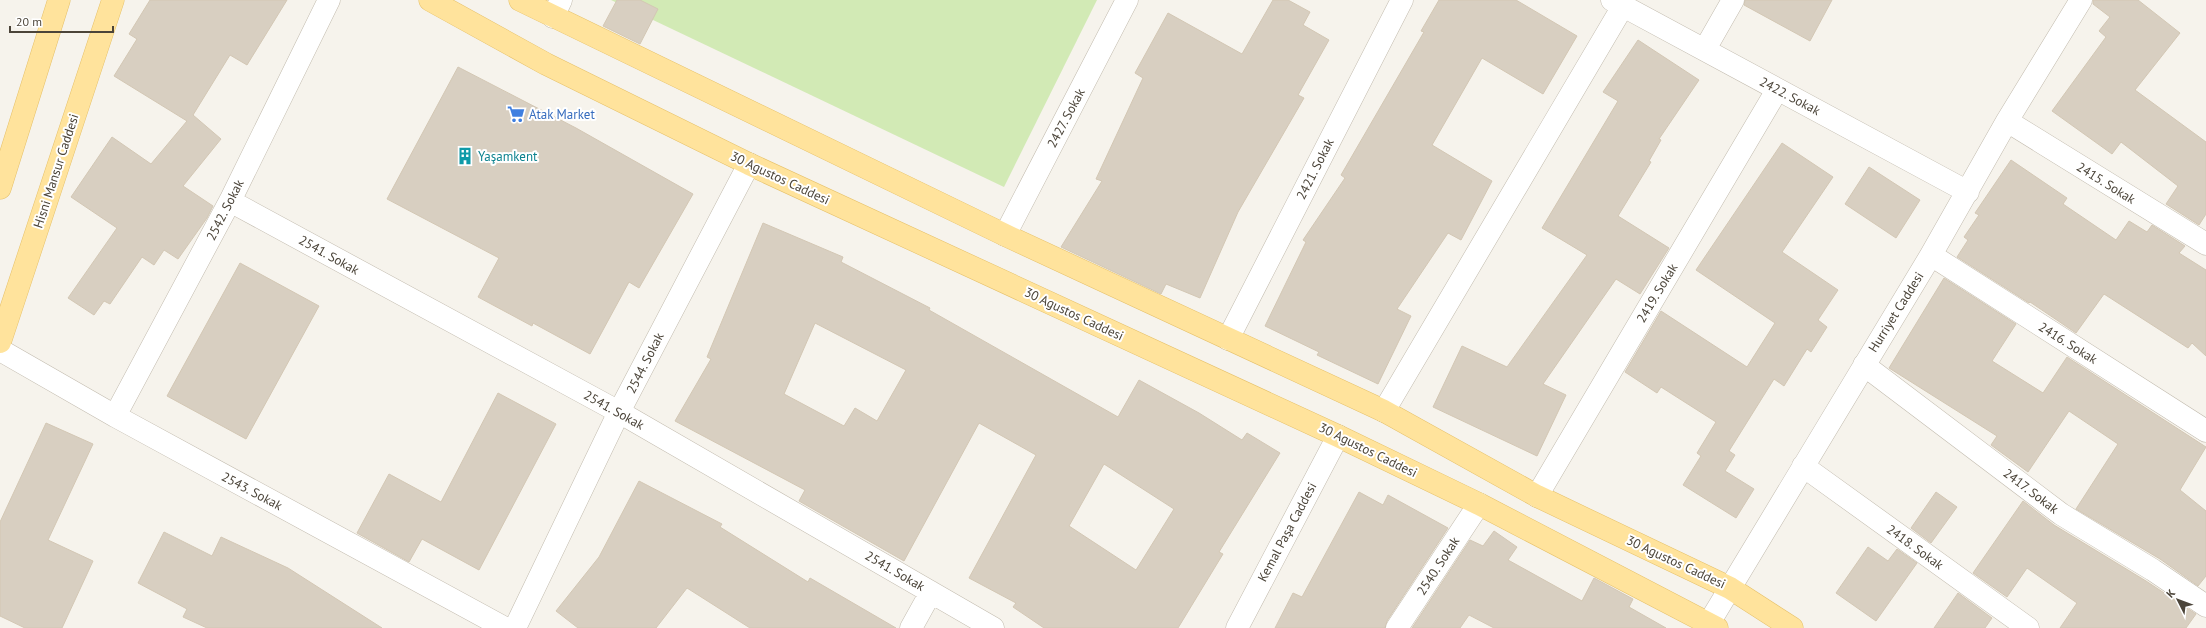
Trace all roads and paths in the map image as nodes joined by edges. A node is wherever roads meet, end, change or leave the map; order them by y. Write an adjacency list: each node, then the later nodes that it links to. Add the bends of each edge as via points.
1 (59, 0): 16 (main road)
2 (113, 0): 23 (main road, Hisni Mansur Caddesi)
3 (329, 0): 18 (street, 2542. Sokak)
4 (430, 0): 15 (main road, 30 Agustos Caddesi, via 546,64)
5 (520, 0): 11 (main road, 30 Agustos Caddesi)
6 (1127, 0): 19 (street, 2427. Sokak)
7 (1402, 0): 22 (street, 2421. Sokak)
8 (1733, 0): 12 (street)
9 (2081, 0): 14 (street, Hurriyet Caddesi)
10 (1618, 3): 12 (street, 2422. Sokak); 26 (street)
11 (557, 9): 19 (main road, 30 Agustos Caddesi)
12 (1705, 49): 13 (street, 2422. Sokak)
13 (1777, 90): 17 (street, 2422. Sokak); 32 (street, 2419. Sokak)
14 (2007, 121): 17 (street, Hurriyet Caddesi); 20 (street, 2415. Sokak)
15 (748, 164): 27 (street, 2544. Sokak); 30 (main road, 30 Agustos Caddesi)
16 (0, 188)
17 (1968, 192): 21 (street, Hurriyet Caddesi)
18 (230, 201): 27 (street, 2541. Sokak); 28 (street, 2542. Sokak)
19 (1005, 235): 22 (main road, 30 Agustos Caddesi)
20 (2206, 244)
21 (1931, 256): 25 (street, Hurriyet Caddesi); 29 (street, 2416. Sokak)
22 (1228, 339): 26 (main road, 30 Agustos Caddesi)
23 (0, 342)
24 (0, 350): 28 (street, 2543. Sokak)
25 (1864, 365): 31 (street, Hurriyet Caddesi); 36 (street, 2417. Sokak, via 2061,514 2153,570)
26 (1384, 411): 32 (main road, 30 Agustos Caddesi)
27 (620, 412): 35 (street, 2541. Sokak); 39 (street, 2544. Sokak)
28 (115, 416): 38 (street, 2543. Sokak)
29 (2206, 431)
30 (1338, 436): 33 (main road, 30 Agustos Caddesi); 42 (street, Kemal Paşa Caddesi)
31 (1803, 466): 34 (street, Hurriyet Caddesi); 45 (street, 2418. Sokak)
32 (1537, 496): 34 (main road, 30 Agustos Caddesi)
33 (1479, 504): 37 (main road, 30 Agustos Caddesi); 43 (street, 2540. Sokak)
34 (1730, 588): 37 (street, Hurriyet Caddesi); 44 (main road, 30 Agustos Caddesi)
35 (930, 592): 40 (street); 41 (street, 2541. Sokak)
36 (2206, 606)
37 (1711, 626)
38 (505, 628)
39 (515, 628)
40 (911, 628)
41 (993, 628)
42 (1237, 628)
43 (1397, 628)
44 (1792, 628)
45 (2028, 628)

